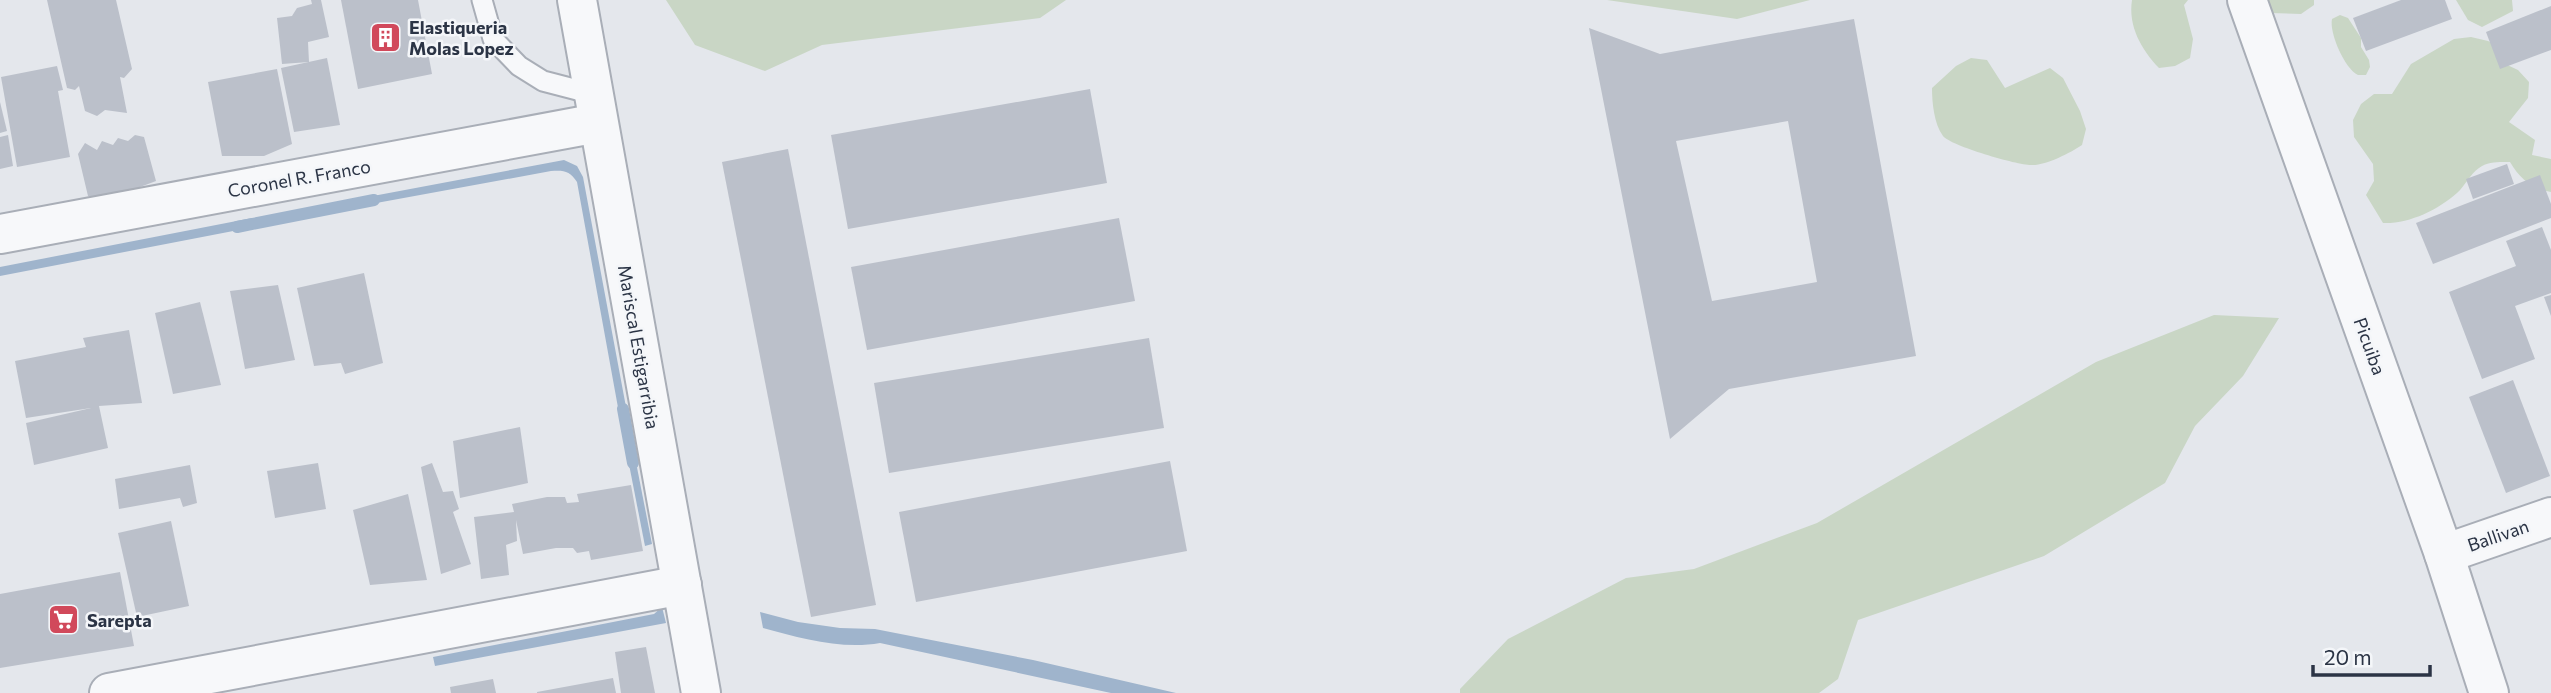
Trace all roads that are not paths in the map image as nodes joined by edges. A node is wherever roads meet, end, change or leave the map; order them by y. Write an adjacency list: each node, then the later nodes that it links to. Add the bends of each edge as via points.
1 (482, 0): 4 (lane, via 493,39 519,66)
2 (577, 0): 4 (street, Mariscal Estigarribia)
3 (2247, 0): 7 (street, Picuiba)
4 (595, 109): 5 (street, Coronel R. Franco); 8 (street, Mariscal Estigarribia)
5 (0, 234)
6 (2551, 517): 7 (street, Ballivan)
7 (2444, 554): 11 (street, Picuiba)
8 (682, 585): 9 (street); 10 (street, Mariscal Estigarribia)
9 (109, 693)
10 (701, 693)
11 (2489, 693)

